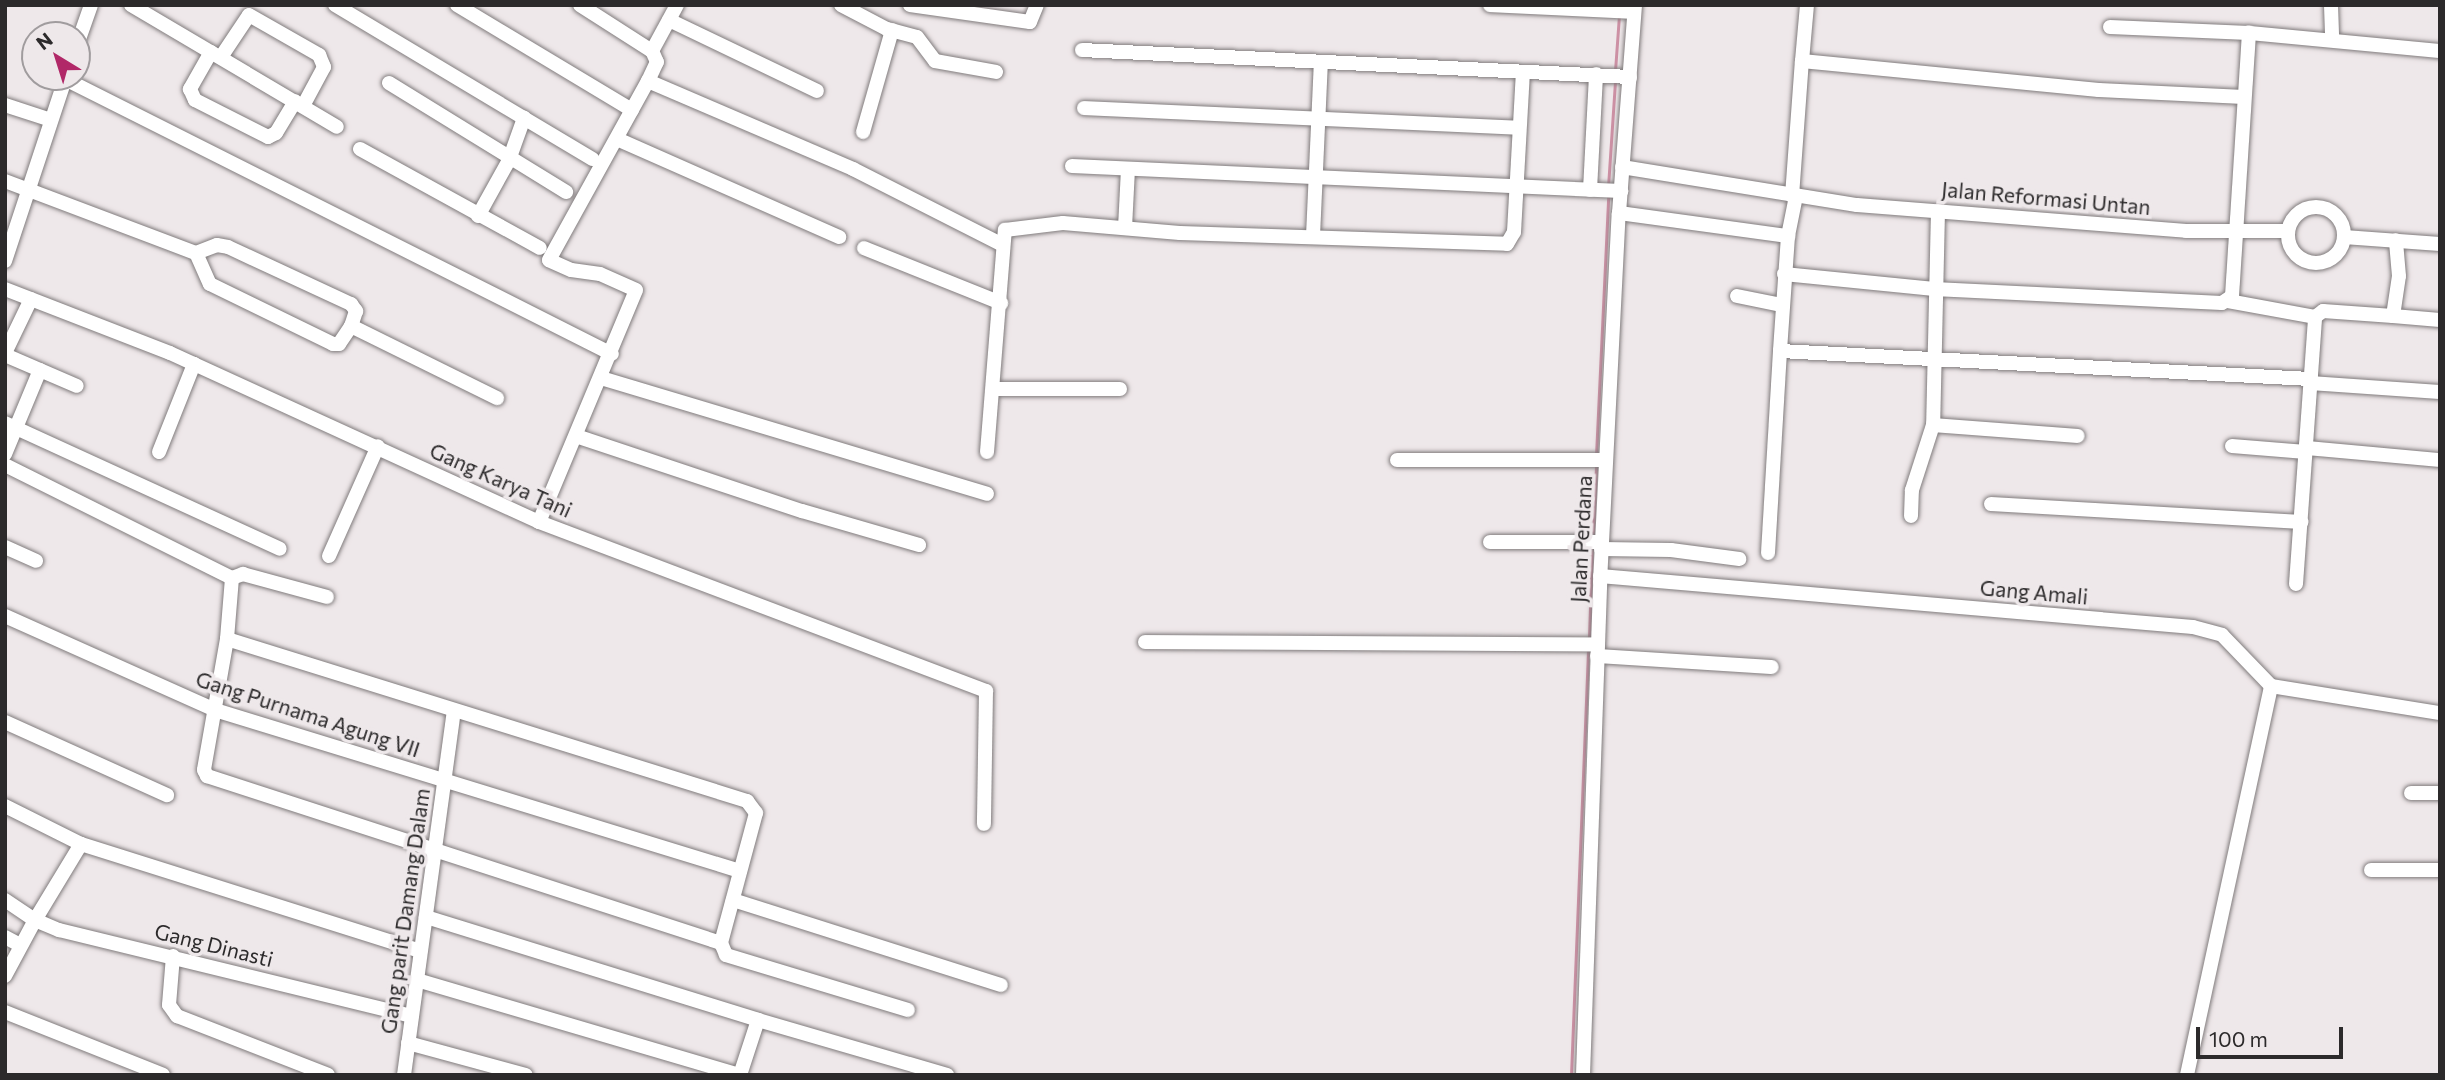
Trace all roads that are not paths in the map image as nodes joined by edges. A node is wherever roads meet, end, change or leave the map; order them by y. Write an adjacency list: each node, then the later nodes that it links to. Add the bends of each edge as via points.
1 (131, 5): 21 (street)
2 (335, 5): 38 (street)
3 (457, 5): 37 (street)
4 (580, 5): 19 (street)
5 (677, 5): 13 (street)
6 (841, 5): 15 (street)
7 (910, 5): 8 (street, via 1030,22)
8 (1037, 5)
9 (1490, 5): 12 (street)
10 (1807, 5): 22 (street)
11 (2331, 5): 17 (street)
12 (1628, 10): 27 (street, Jalan Perdana)
13 (669, 20): 19 (street); 32 (street)
14 (2110, 27): 16 (street)
15 (892, 30): 24 (street, via 917,37 935,61); 43 (street)
16 (2249, 33): 17 (street); 33 (street)
17 (2332, 38): 20 (street)
18 (1082, 50): 23 (street)
19 (652, 51): 28 (street, via 657,62)
20 (2440, 51)
21 (216, 54): 35 (street); 35 (street, via 190,89 195,100 268,137); 35 (street, via 249,15 319,55 324,67)
22 (1802, 61): 33 (street, via 2099,90); 57 (street)
23 (1321, 63): 25 (street); 40 (street)
24 (996, 72)
25 (1523, 73): 26 (street); 42 (street)
26 (1598, 74): 27 (street); 55 (street)
27 (1625, 76): 49 (street, Jalan Perdana)
28 (648, 81): 37 (street); 70 (street, via 853,169)
29 (389, 83): 47 (street)
30 (61, 91): 39 (street)
31 (91, 91): 89 (street)
32 (817, 91)
33 (2244, 97): 63 (street)
34 (5, 104): 39 (street)
35 (299, 104): 41 (street)
36 (1084, 108): 40 (street)
37 (632, 110): 44 (street)
38 (524, 118): 46 (street); 47 (street)
39 (51, 120): 54 (street)
40 (1317, 120): 42 (street); 51 (street)
41 (337, 127)
42 (1517, 128): 53 (street)
43 (863, 132)
44 (617, 139): 66 (street); 89 (street, via 549,260 636,288)
45 (360, 149): 60 (street)
46 (592, 159)
47 (509, 160): 56 (street); 60 (street)
48 (1072, 166): 50 (street)
49 (1622, 167): 55 (street, Jalan Perdana); 57 (street, Jalan Reformasi Untan)
50 (1128, 169): 51 (street); 61 (street)
51 (1314, 180): 53 (street); 64 (street)
52 (5, 181): 54 (street)
53 (1516, 187): 55 (street); 64 (street, via 1514,232 1507,244)
54 (29, 190): 73 (street); 74 (street)
55 (1606, 191): 59 (street, Jalan Perdana)
56 (566, 192)
57 (1794, 196): 58 (street, Jalan Reformasi Untan); 65 (street)
58 (1938, 211): 63 (street, Jalan Reformasi Untan); 77 (street)
59 (1619, 213): 65 (street); 109 (street, Jalan Perdana)
60 (478, 216): 71 (street)
61 (1125, 229): 64 (street); 70 (street, via 1063,223 1012,226 1005,230)
62 (2288, 231): 63 (street, Jalan Reformasi Untan); 67 (street, via 2299,213 2319,207 2337,217); 67 (street, via 2294,252 2313,263 2334,256)
63 (2235, 232): 80 (street)
64 (1313, 236)
65 (1788, 236): 75 (street)
66 (839, 237)
67 (2344, 237): 68 (street)
68 (2396, 240): 69 (street); 83 (street, via 2399,276)
69 (2440, 244)
70 (1003, 245): 81 (street)
71 (540, 248)
72 (864, 248): 81 (street)
73 (196, 253): 86 (street, via 216,245 228,247 351,303 356,311); 86 (street, via 210,284 333,344 339,344)
74 (5, 261)
75 (1784, 274): 77 (street); 82 (street)
76 (5, 289): 79 (street, Gang Karya Tani)
77 (1934, 289): 80 (street, via 2204,304); 90 (street)
78 (1737, 296): 82 (street)
79 (31, 299): 88 (street); 91 (street, Gang Karya Tani)
80 (2228, 301): 84 (street)
81 (1001, 303): 96 (street)
82 (1782, 304): 87 (street)
83 (2393, 316): 84 (street, via 2323,311); 85 (street)
84 (2315, 317): 94 (street)
85 (2440, 320)
86 (351, 326): 99 (street)
87 (1780, 351): 90 (street); 123 (street)
88 (5, 354): 92 (street)
89 (612, 354): 93 (street)
90 (1934, 358): 94 (street); 101 (street)
91 (194, 364): 104 (street, Gang Karya Tani); 107 (street)
92 (40, 370): 95 (street); 100 (street)
93 (601, 378): 102 (street); 113 (street)
94 (2310, 381): 98 (street); 106 (street)
95 (77, 386)
96 (994, 389): 97 (street); 108 (street)
97 (1120, 389)
98 (2440, 392)
99 (497, 398)
100 (10, 425): 112 (street); 122 (street)
101 (1933, 425): 103 (street); 115 (street, via 1912,490)
102 (576, 436): 116 (street); 119 (street, via 802,511)
103 (2078, 436)
104 (378, 446): 116 (street, Gang Karya Tani); 124 (street)
105 (2232, 446): 106 (street)
106 (2307, 450): 111 (street); 117 (street)
107 (159, 452)
108 (988, 452)
109 (1599, 459): 110 (street); 120 (street, Jalan Perdana)
110 (1397, 460)
111 (2440, 460)
112 (6, 466): 128 (street)
113 (986, 494)
114 (1992, 504): 117 (street)
115 (1911, 516)
116 (539, 522): 146 (street, Gang Karya Tani, via 986,691)
117 (2301, 522): 129 (street)
118 (1490, 541): 120 (street)
119 (919, 544)
120 (1602, 545): 125 (street); 127 (street, Jalan Perdana)
121 (5, 547): 126 (street)
122 (280, 549)
123 (1768, 553)
124 (329, 556)
125 (1739, 559)
126 (36, 561)
127 (1600, 576): 134 (street, Jalan Perdana); 136 (street, Gang Amali, via 2193,626 2222,635)
128 (233, 578): 130 (street, via 243,574); 132 (street)
129 (2296, 584)
130 (327, 597)
131 (5, 616): 137 (street, Gang Purnama Agung VII)
132 (227, 639): 137 (street); 138 (street)
133 (1145, 642): 134 (street)
134 (1593, 647): 135 (street); 175 (street, Jalan Perdana)
135 (1772, 667)
136 (2271, 686): 139 (street); 176 (street)
137 (215, 710): 141 (street, Gang Purnama Agung VII); 148 (street, via 204,770 207,776)
138 (454, 711): 141 (street, Gang parit Damang Dalam); 151 (street, via 747,801 756,813)
139 (2440, 713)
140 (5, 722): 144 (street)
141 (445, 781): 148 (street, Gang parit Damang Dalam); 151 (street, Gang Purnama Agung VII)
142 (2411, 793): 143 (street)
143 (2440, 793)
144 (167, 795)
145 (5, 806): 147 (street)
146 (984, 824)
147 (80, 844): 155 (street); 159 (street)
148 (437, 848): 154 (street, Gang parit Damang Dalam); 157 (street)
149 (2371, 870): 150 (street)
150 (2440, 870)
151 (740, 871): 153 (street)
152 (5, 900): 155 (street, Gang Dinasti)
153 (733, 900): 157 (street); 163 (street)
154 (426, 917): 159 (street, Gang parit Damang Dalam); 167 (street)
155 (35, 920): 158 (street); 160 (street, Gang Dinasti)
156 (5, 937): 158 (street)
157 (721, 943): 164 (street, via 726,955)
158 (20, 945): 161 (street)
159 (420, 951): 162 (street, Gang parit Damang Dalam)
160 (173, 957): 166 (street, Gang Dinasti); 170 (street, via 169,1005 177,1016)
161 (5, 976)
162 (417, 980): 166 (street, Gang parit Damang Dalam); 173 (street)
163 (1001, 985)
164 (908, 1010)
165 (5, 1012): 169 (street)
166 (412, 1016): 168 (street, Gang parit Damang Dalam)
167 (758, 1020): 173 (street); 174 (street)
168 (408, 1043): 171 (street, Gang parit Damang Dalam); 172 (street)
169 (163, 1075)
170 (327, 1075)
171 (404, 1075)
172 (526, 1075)
173 (740, 1075)
174 (947, 1075)
175 (1583, 1075)
176 (2187, 1075)

